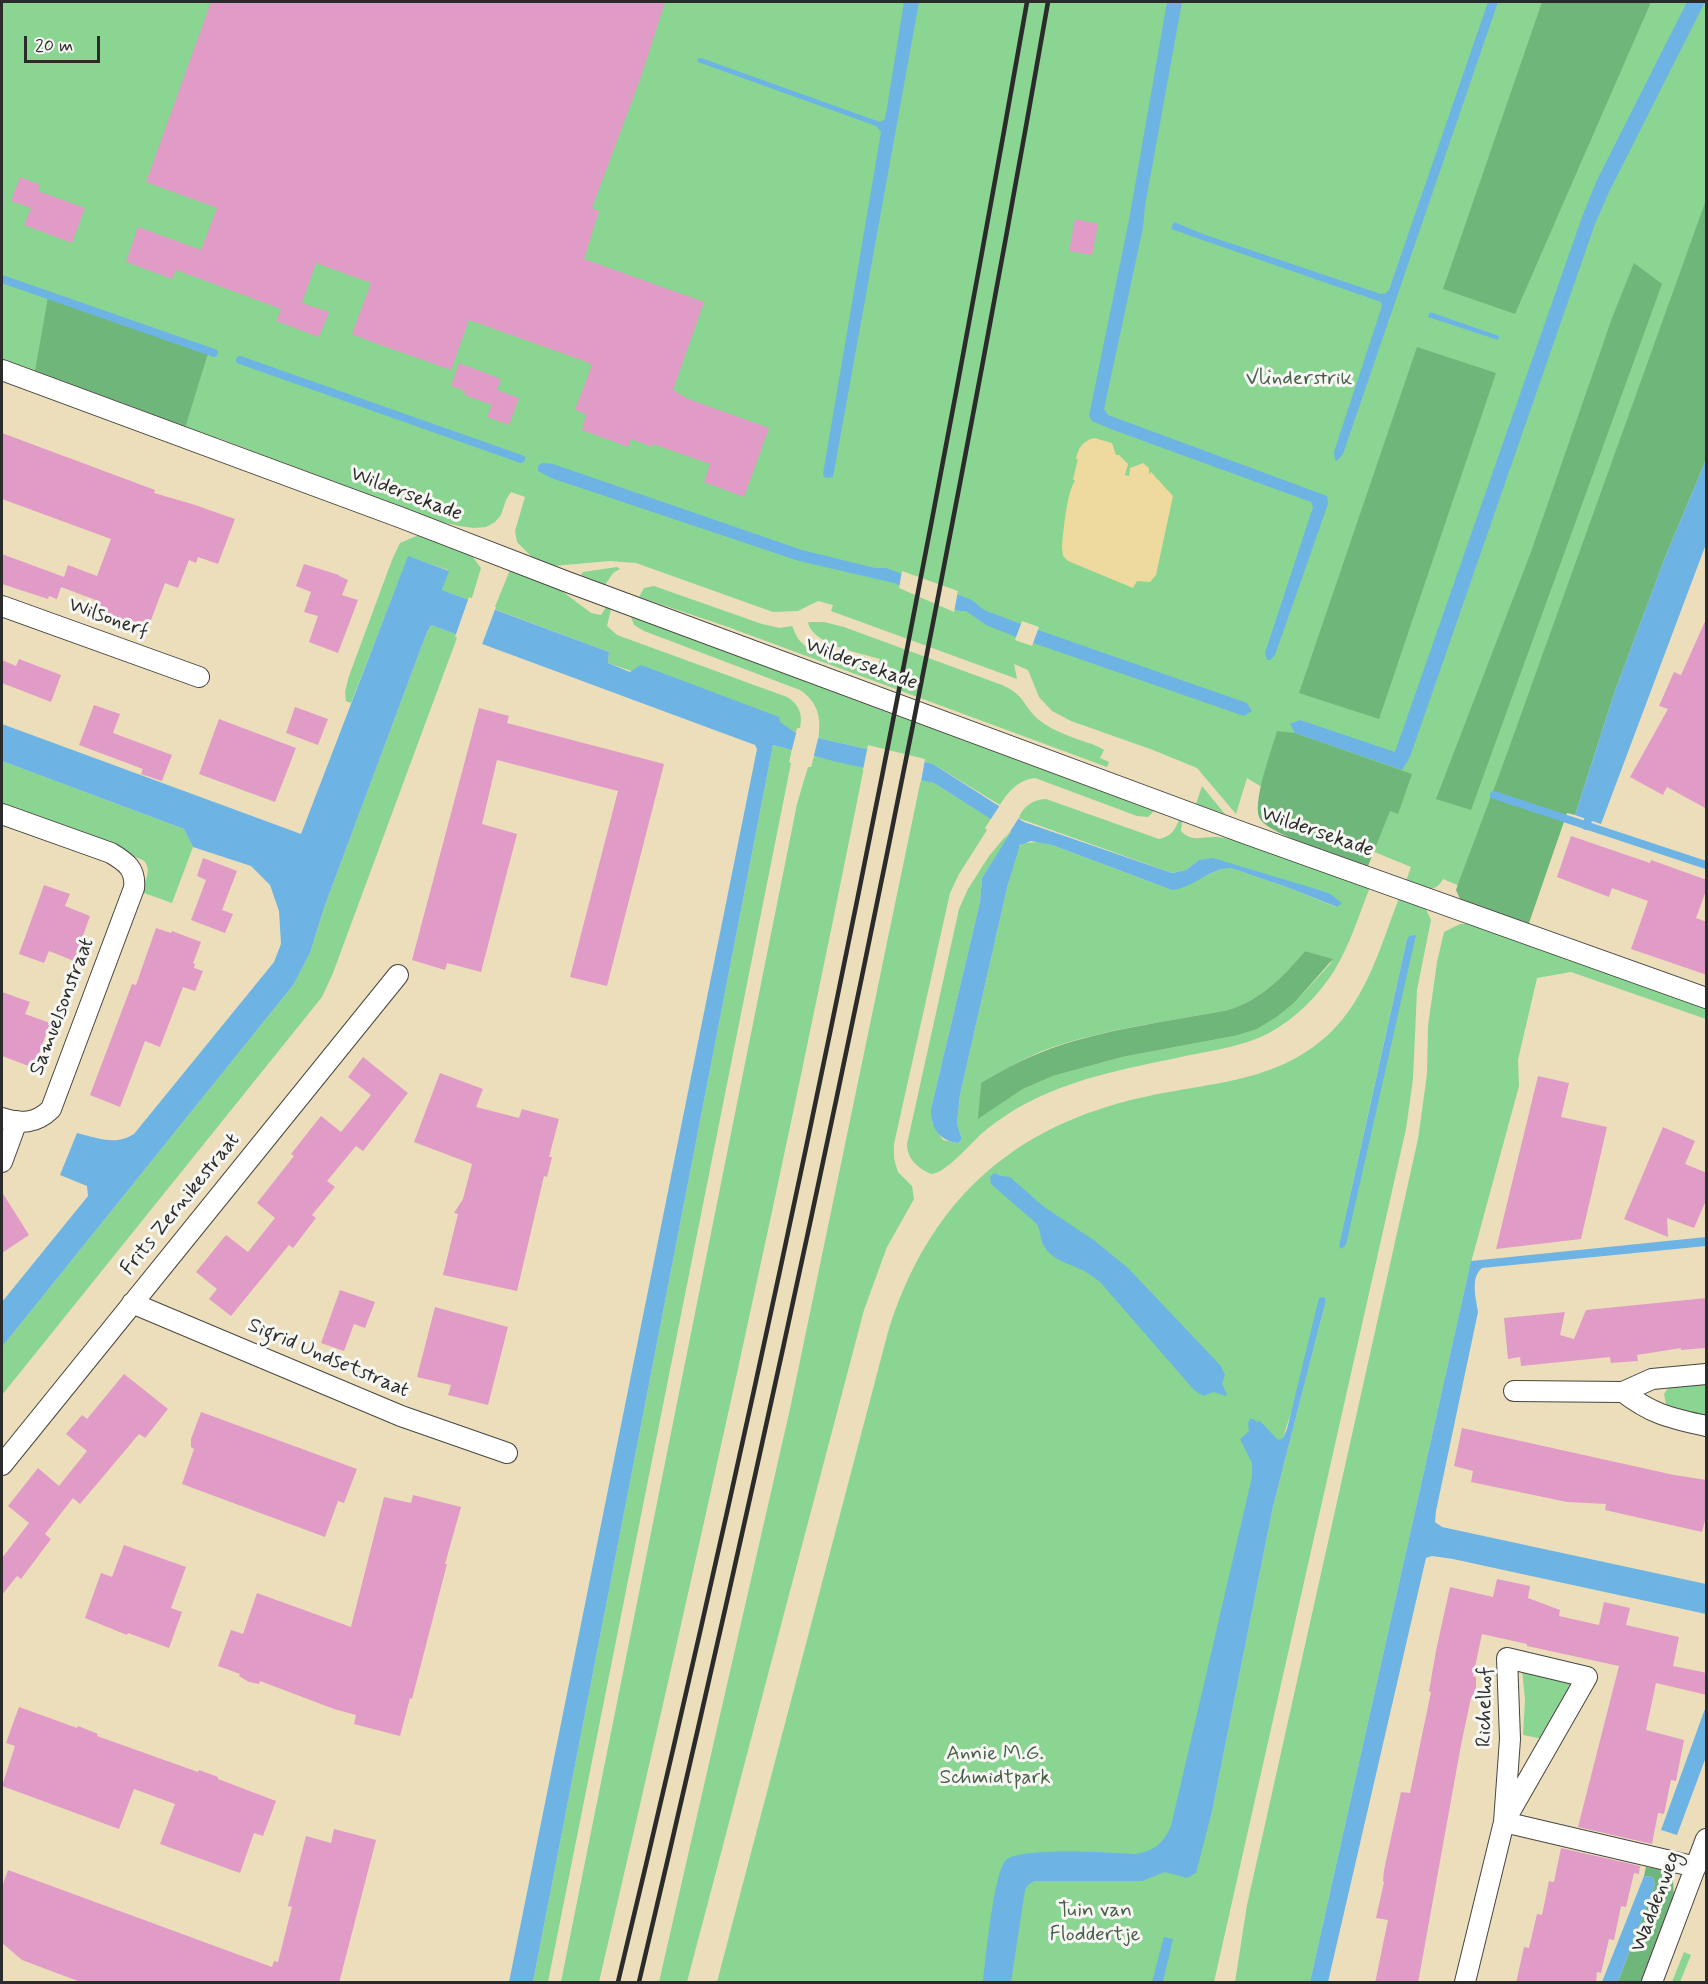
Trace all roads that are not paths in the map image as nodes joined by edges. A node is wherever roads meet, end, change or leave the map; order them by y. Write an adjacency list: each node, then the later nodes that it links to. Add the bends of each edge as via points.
1 (2, 370): 6 (street, Wildersekade, via 1255,837)
2 (2, 606): 3 (street, Wilsonerf)
3 (199, 677)
4 (2, 814): 7 (street, Samuelsonstraat, via 111,853 134,872 134,888 51,1109 35,1121)
5 (398, 975): 9 (street, Frits Zernikestraat)
6 (1707, 998)
7 (9, 1120): 8 (street)
8 (2, 1162)
9 (132, 1303): 14 (street, Sigrid Undsetstraat, via 401,1416); 15 (street, Frits Zernikestraat)
10 (1707, 1374): 12 (street, via 1652,1378)
11 (1514, 1391): 12 (street)
12 (1623, 1392): 13 (street, via 1662,1416)
13 (1707, 1426)
14 (507, 1453)
15 (2, 1465)
16 (1504, 1822): 16 (street, Richelhof, via 1587,1677 1507,1658 1510,1739); 18 (street); 19 (street, Richelhof)
17 (1707, 1839): 18 (street, Waddenweg)
18 (1696, 1867): 20 (street, Waddenweg)
19 (1465, 1983)
20 (1652, 1983)

